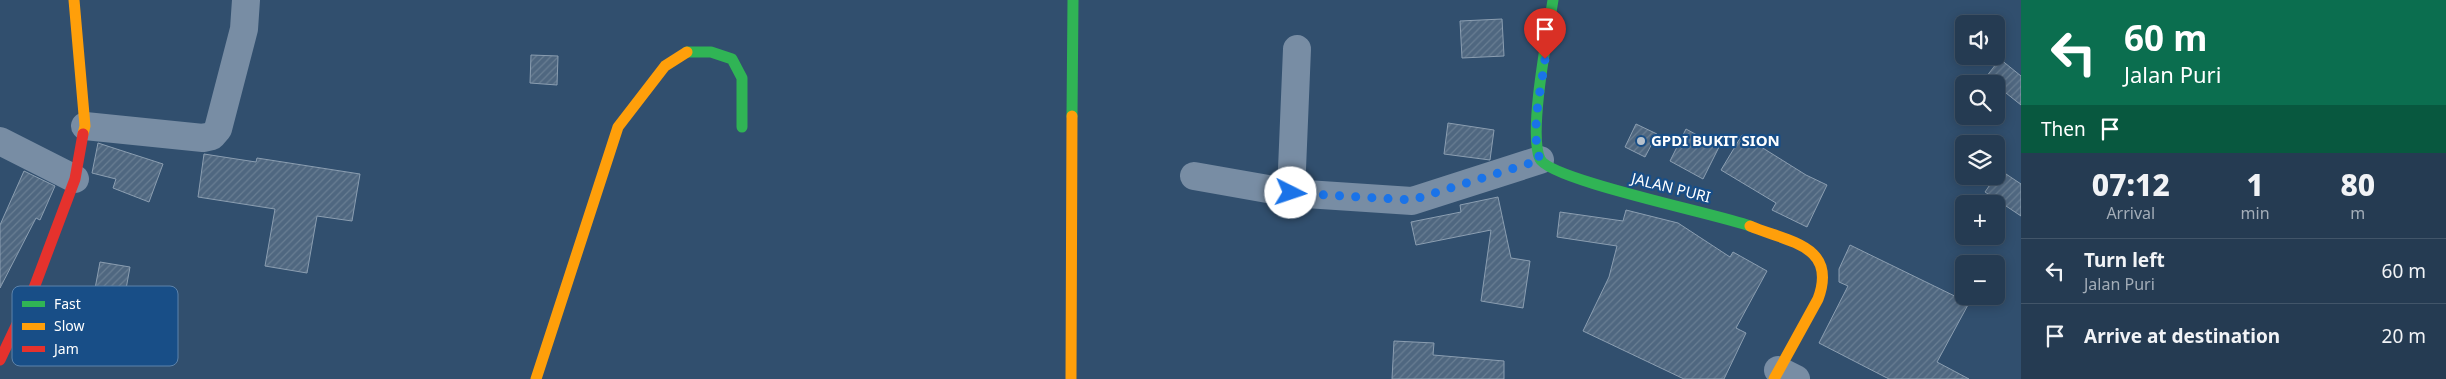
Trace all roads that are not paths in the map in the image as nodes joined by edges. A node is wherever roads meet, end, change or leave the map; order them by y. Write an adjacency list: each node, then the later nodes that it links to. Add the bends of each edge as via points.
1 (74, 0): 6 (street)
2 (246, 0): 6 (street, via 244,29 218,129 212,136 203,138)
3 (1073, 0): 18 (street, via 1069,276)
4 (1553, 0): 9 (street, via 1537,125 1536,147)
5 (1297, 49): 12 (street)
6 (85, 126): 11 (street)
7 (742, 127): 17 (street, via 742,78 732,59 711,52 688,52 666,66 618,127)
8 (0, 140): 11 (street)
9 (1540, 160): 12 (street, via 1412,200); 16 (street, JALAN PURI, via 1549,168 1582,181 1715,214 1784,239 1817,256 1824,280)
10 (1194, 176): 12 (street)
11 (75, 179): 13 (street)
12 (1291, 193)
13 (35, 286)
14 (12, 335): 15 (street)
15 (0, 360)
16 (1783, 376)
17 (536, 379)
18 (1071, 379)

